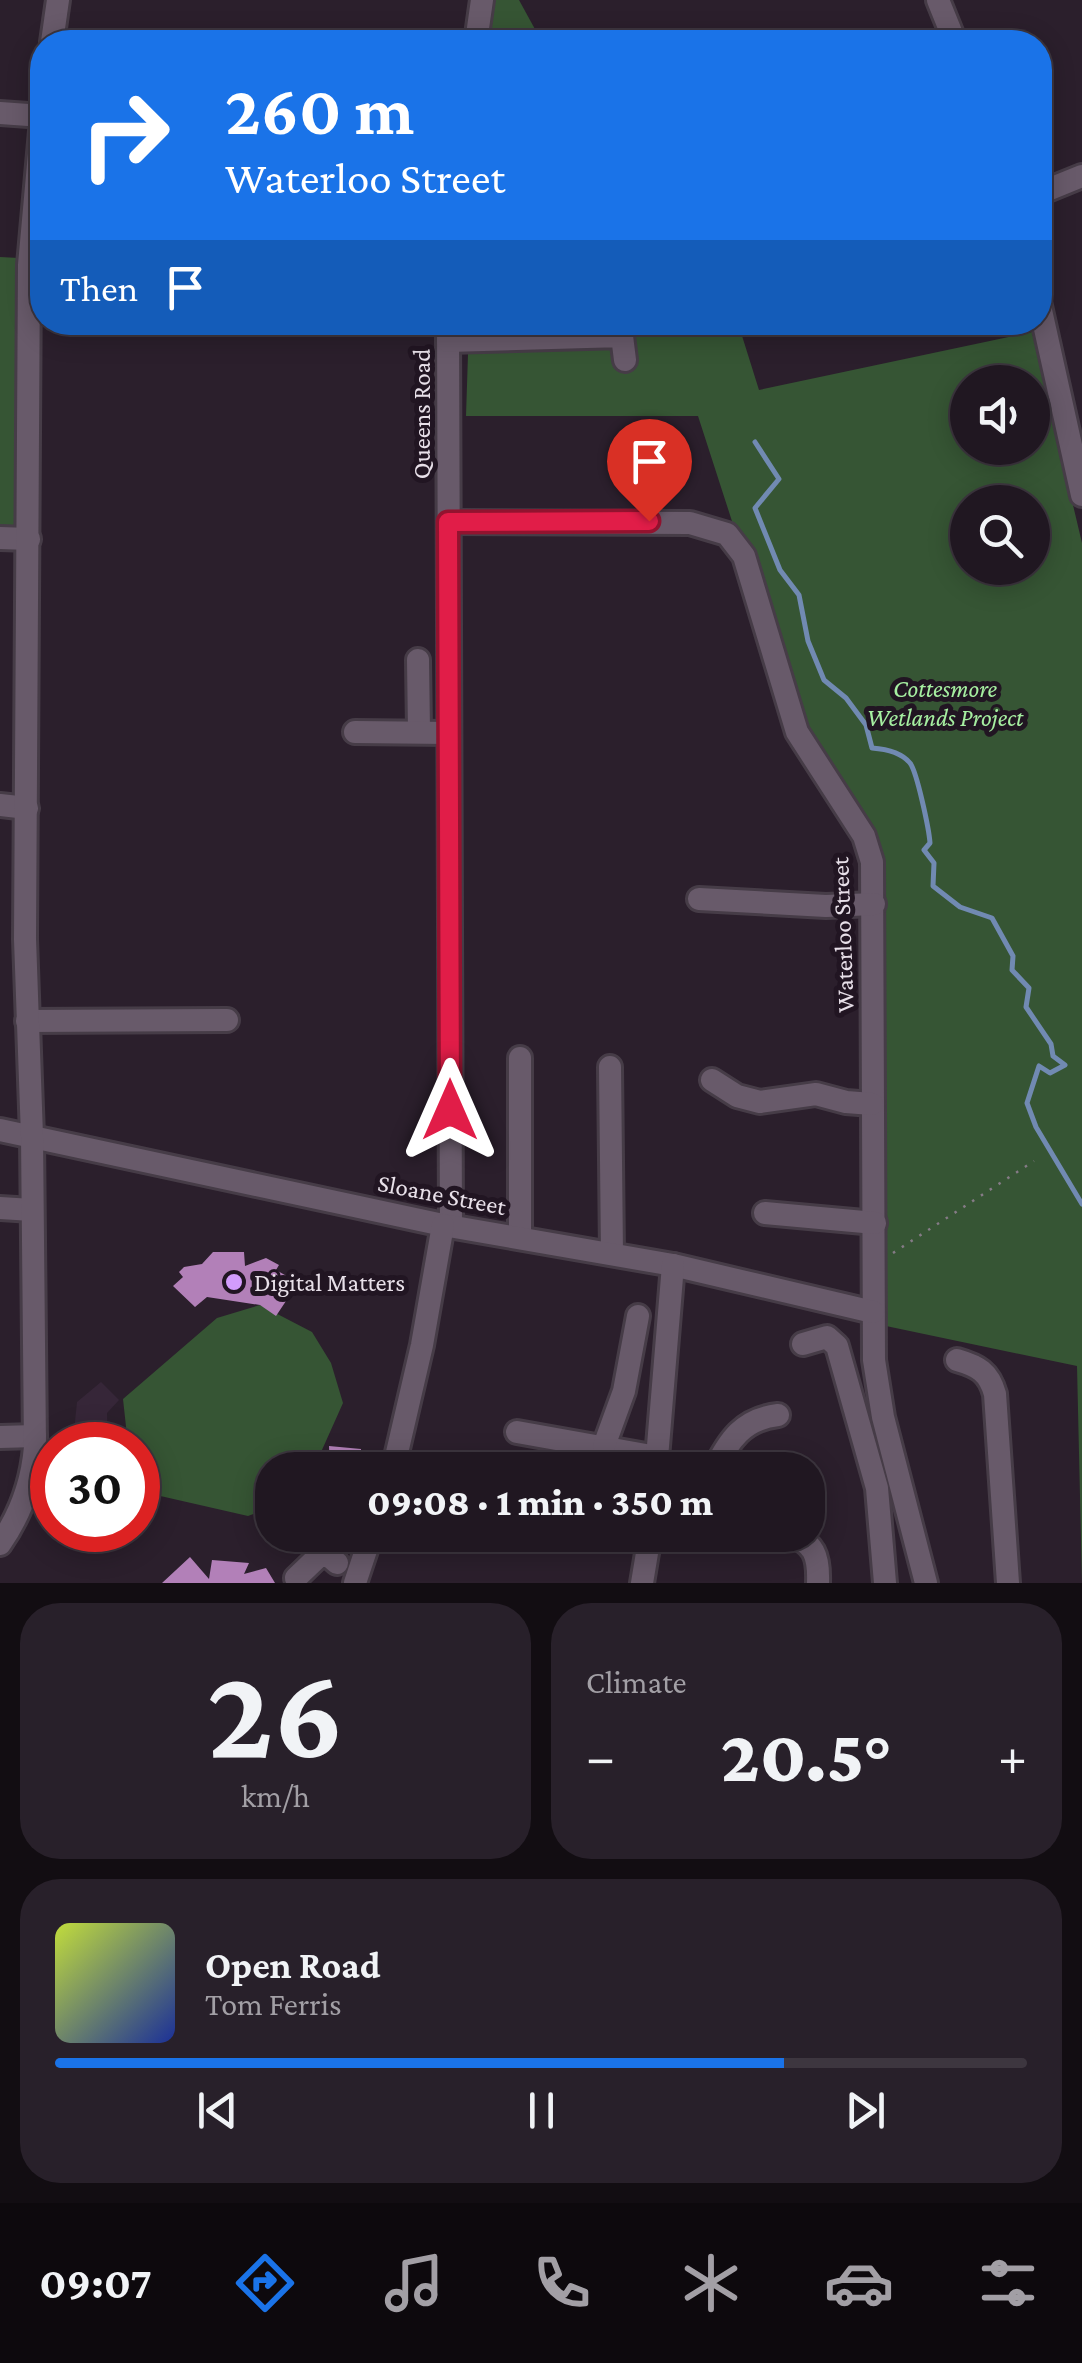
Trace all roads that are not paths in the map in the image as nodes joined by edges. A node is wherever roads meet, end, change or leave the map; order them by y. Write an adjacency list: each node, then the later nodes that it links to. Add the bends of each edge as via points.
1 (58, 0): 4 (street)
2 (482, 0): 5 (street)
3 (938, 0): 6 (street)
4 (54, 30)
5 (478, 30)
6 (950, 30)
7 (0, 113): 8 (street)
8 (30, 117)
9 (1082, 176): 10 (street)
10 (1052, 188)
11 (30, 244): 19 (street)
12 (448, 335): 17 (street, Queens Road)
13 (578, 335): 15 (street, via 622,336)
14 (1046, 335): 16 (street)
15 (625, 360)
16 (1082, 495)
17 (448, 522): 23 (street, Queens Road); 27 (street, Waterloo Street, via 690,523 734,539 797,732 869,848)
18 (0, 538): 19 (street)
19 (28, 539): 25 (street)
20 (418, 660): 21 (street)
21 (418, 731): 22 (street); 23 (street)
22 (355, 732)
23 (450, 733): 40 (street, Queens Road)
24 (0, 805): 25 (street)
25 (26, 808): 29 (street)
26 (699, 899): 27 (street)
27 (874, 904): 33 (street, Waterloo Street)
28 (227, 1020): 29 (street)
29 (27, 1021): 35 (street)
30 (520, 1058): 41 (street)
31 (610, 1067): 42 (street)
32 (712, 1080): 33 (street, via 760,1102 816,1094)
33 (872, 1104): 39 (street, Waterloo Street)
34 (0, 1130): 35 (street, Sloane Street)
35 (32, 1136): 37 (street); 40 (street, Sloane Street)
36 (0, 1208): 37 (street)
37 (32, 1210): 49 (street)
38 (765, 1214): 39 (street)
39 (876, 1223): 44 (street, Waterloo Street)
40 (447, 1225): 41 (street, Sloane Street); 54 (street, Queens Road)
41 (520, 1237): 42 (street, Sloane Street)
42 (612, 1254): 43 (street, Sloane Street)
43 (673, 1264): 44 (street, Sloane Street); 56 (street)
44 (873, 1312): 69 (street, Waterloo Street, via 876,1390)
45 (638, 1316): 53 (street, via 624,1391)
46 (803, 1344): 68 (street, via 827,1337 837,1346 877,1488)
47 (957, 1360): 70 (street, via 992,1382)
48 (778, 1415): 57 (street, via 736,1433)
49 (34, 1422)
50 (517, 1432): 53 (street)
51 (30, 1436): 52 (street)
52 (0, 1437)
53 (604, 1446): 55 (street)
54 (397, 1452)
55 (621, 1452)
56 (662, 1452)
57 (725, 1452)
58 (30, 1479): 59 (street)
59 (0, 1544)
60 (365, 1552): 65 (street)
61 (647, 1552): 66 (street)
62 (815, 1552): 67 (street)
63 (337, 1563): 64 (street, via 319,1556)
64 (296, 1578)
65 (355, 1583)
66 (642, 1583)
67 (818, 1583)
68 (884, 1583)
69 (926, 1583)
70 (1008, 1583)

